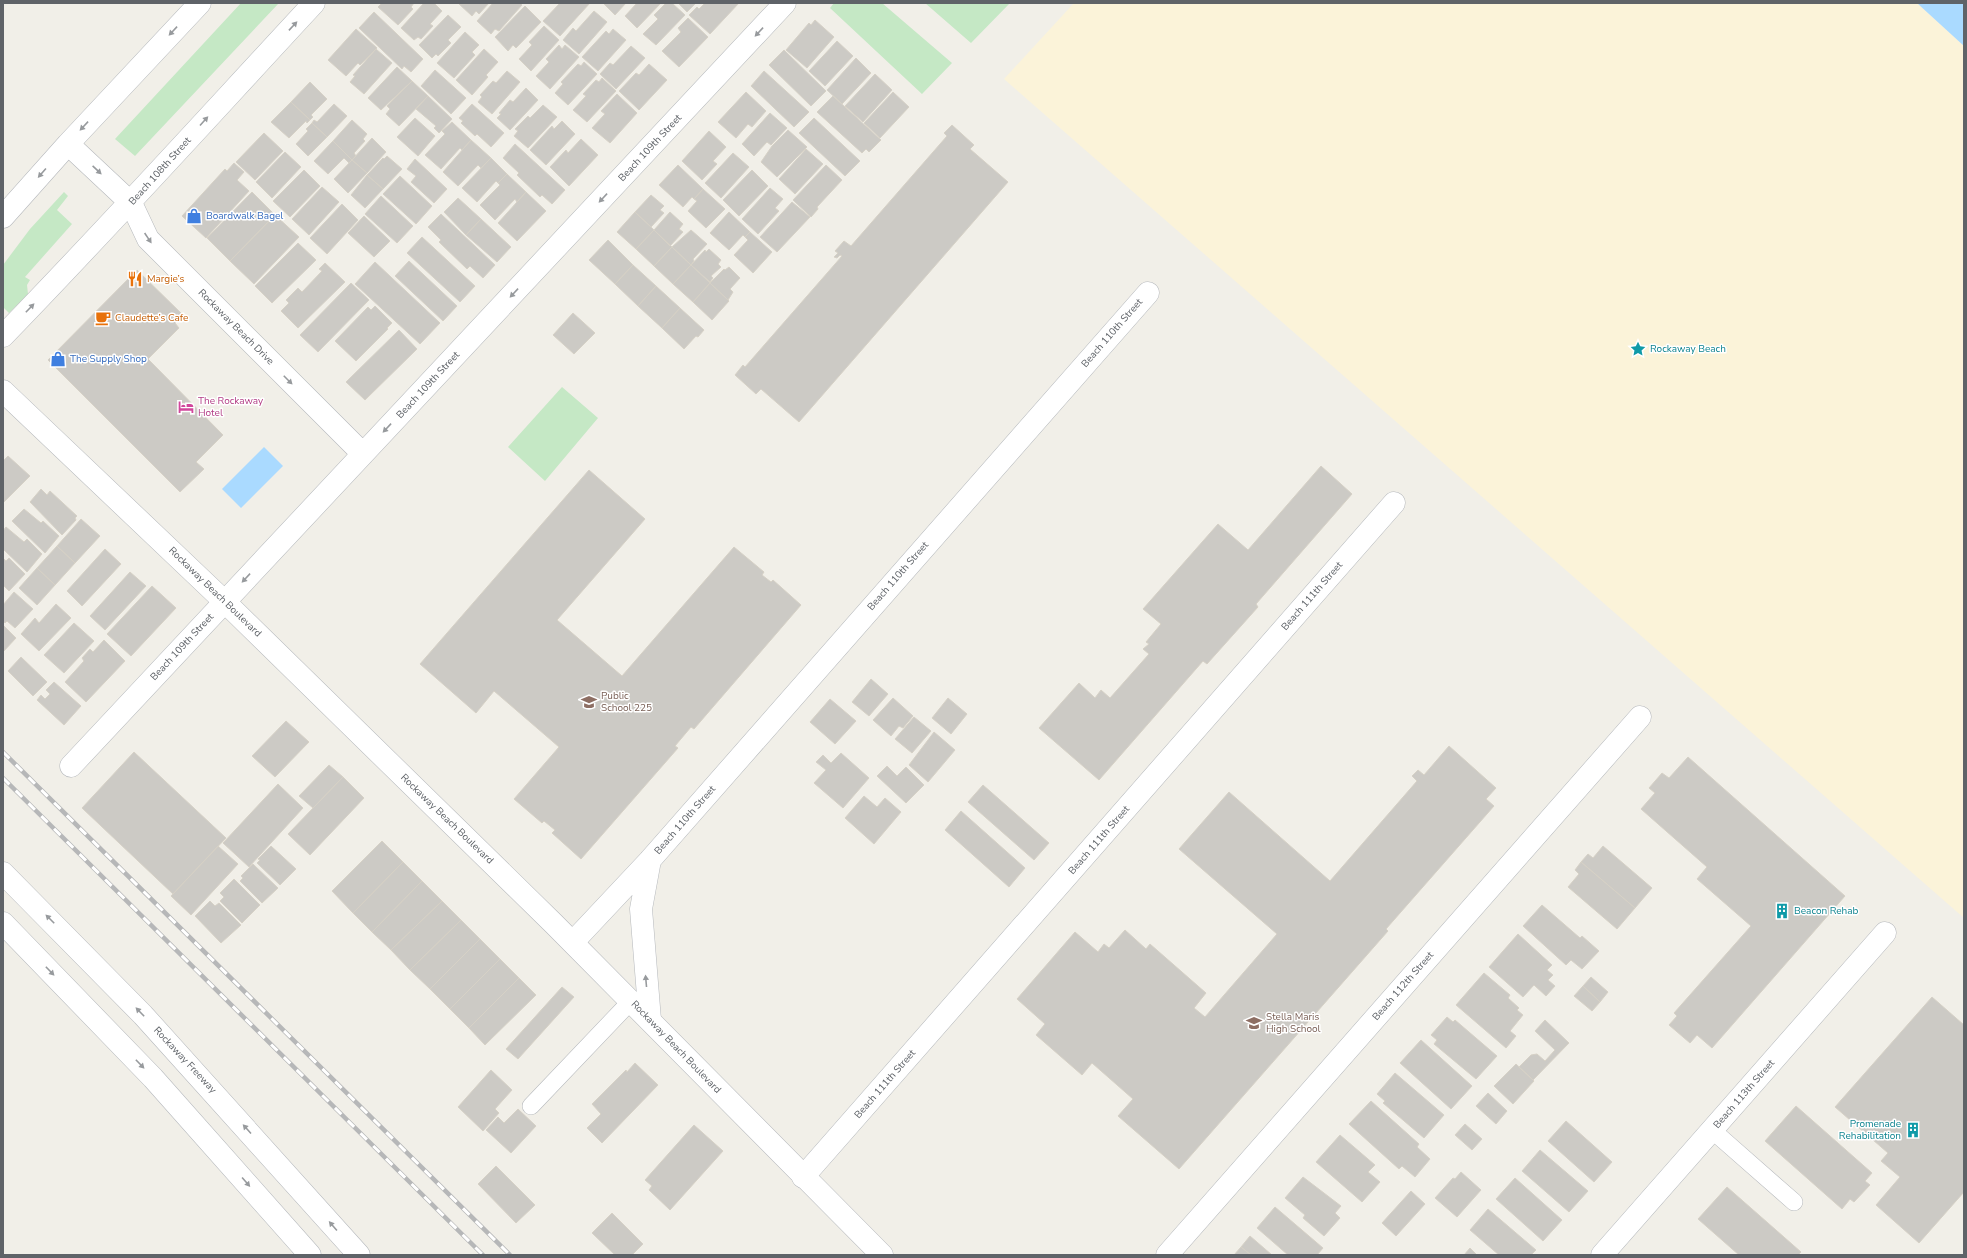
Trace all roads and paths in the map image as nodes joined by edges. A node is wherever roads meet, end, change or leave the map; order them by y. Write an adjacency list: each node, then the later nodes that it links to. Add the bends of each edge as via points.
1 (200, 3): 4 (street, one-way to 4)
2 (314, 3): 5 (street, Beach 108th Street, one-way to 2)
3 (785, 3): 10 (street, Beach 109th Street, one-way to 10)
4 (68, 144): 5 (street, Rockaway Beach Drive, one-way to 5); 6 (street, one-way to 6)
5 (131, 203): 8 (street, Beach 108th Street, one-way to 5); 10 (street, Rockaway Beach Drive, one-way to 10, via 148,239)
6 (3, 218)
7 (1148, 293): 15 (street, Beach 110th Street)
8 (3, 336)
9 (3, 391): 12 (street, Rockaway Beach Boulevard)
10 (363, 454): 12 (street, Beach 109th Street, one-way to 12)
11 (1394, 503): 24 (street, Beach 111th Street)
12 (225, 602): 14 (street, Beach 109th Street); 19 (street, Rockaway Beach Boulevard)
13 (1640, 716): 29 (street, Beach 112th Street)
14 (71, 766)
15 (650, 860): 19 (street, Beach 110th Street); 21 (street, Beach 110th Street, one-way to 15, via 641,909)
16 (3, 873): 27 (street, Rockaway Freeway, one-way to 16, via 143,1015)
17 (3, 923): 26 (street, one-way to 26, via 153,1078)
18 (1885, 933): 23 (street, Beach 113th Street)
19 (573, 942): 20 (street, Rockaway Beach Boulevard)
20 (632, 1001): 21 (street, Rockaway Beach Boulevard); 22 (lane)
21 (650, 1020): 24 (street, Rockaway Beach Boulevard)
22 (531, 1106)
23 (1712, 1130): 25 (lane); 30 (street, Beach 113th Street)
24 (803, 1177): 28 (street, Rockaway Beach Boulevard)
25 (1794, 1202)
26 (310, 1255)
27 (359, 1255)
28 (882, 1255)
29 (1167, 1255)
30 (1602, 1255)

